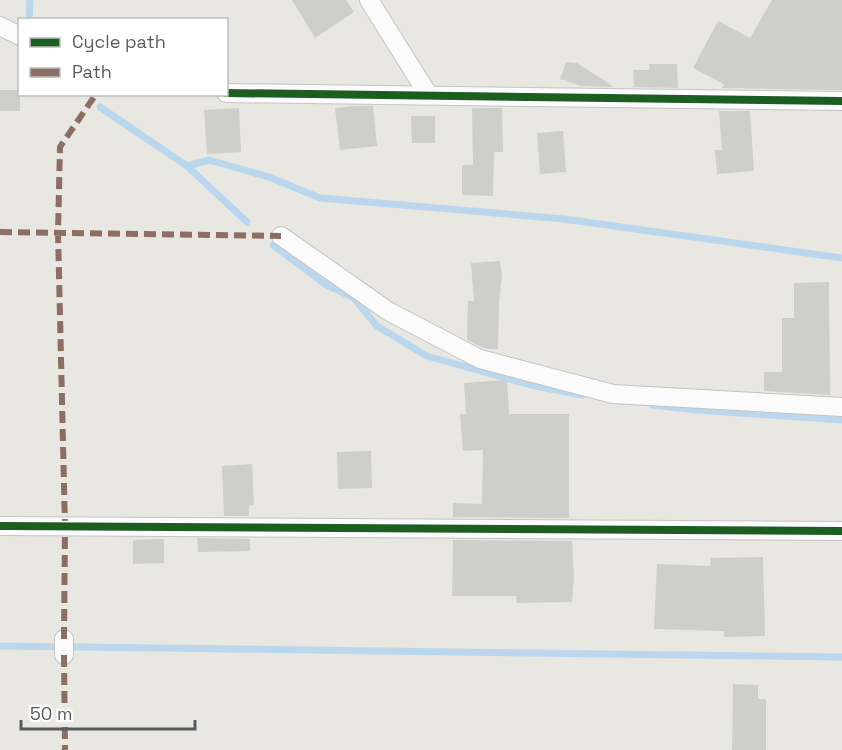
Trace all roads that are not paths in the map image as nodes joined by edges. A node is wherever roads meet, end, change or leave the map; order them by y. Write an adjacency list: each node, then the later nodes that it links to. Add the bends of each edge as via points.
1 (369, 0): 5 (street)
2 (0, 26): 3 (street)
3 (18, 35)
4 (228, 93): 5 (street)
5 (429, 96): 6 (street)
6 (842, 101)
7 (280, 236): 8 (street, via 388,311 480,359 614,394)
8 (842, 407)
9 (0, 526): 10 (street)
10 (842, 531)

